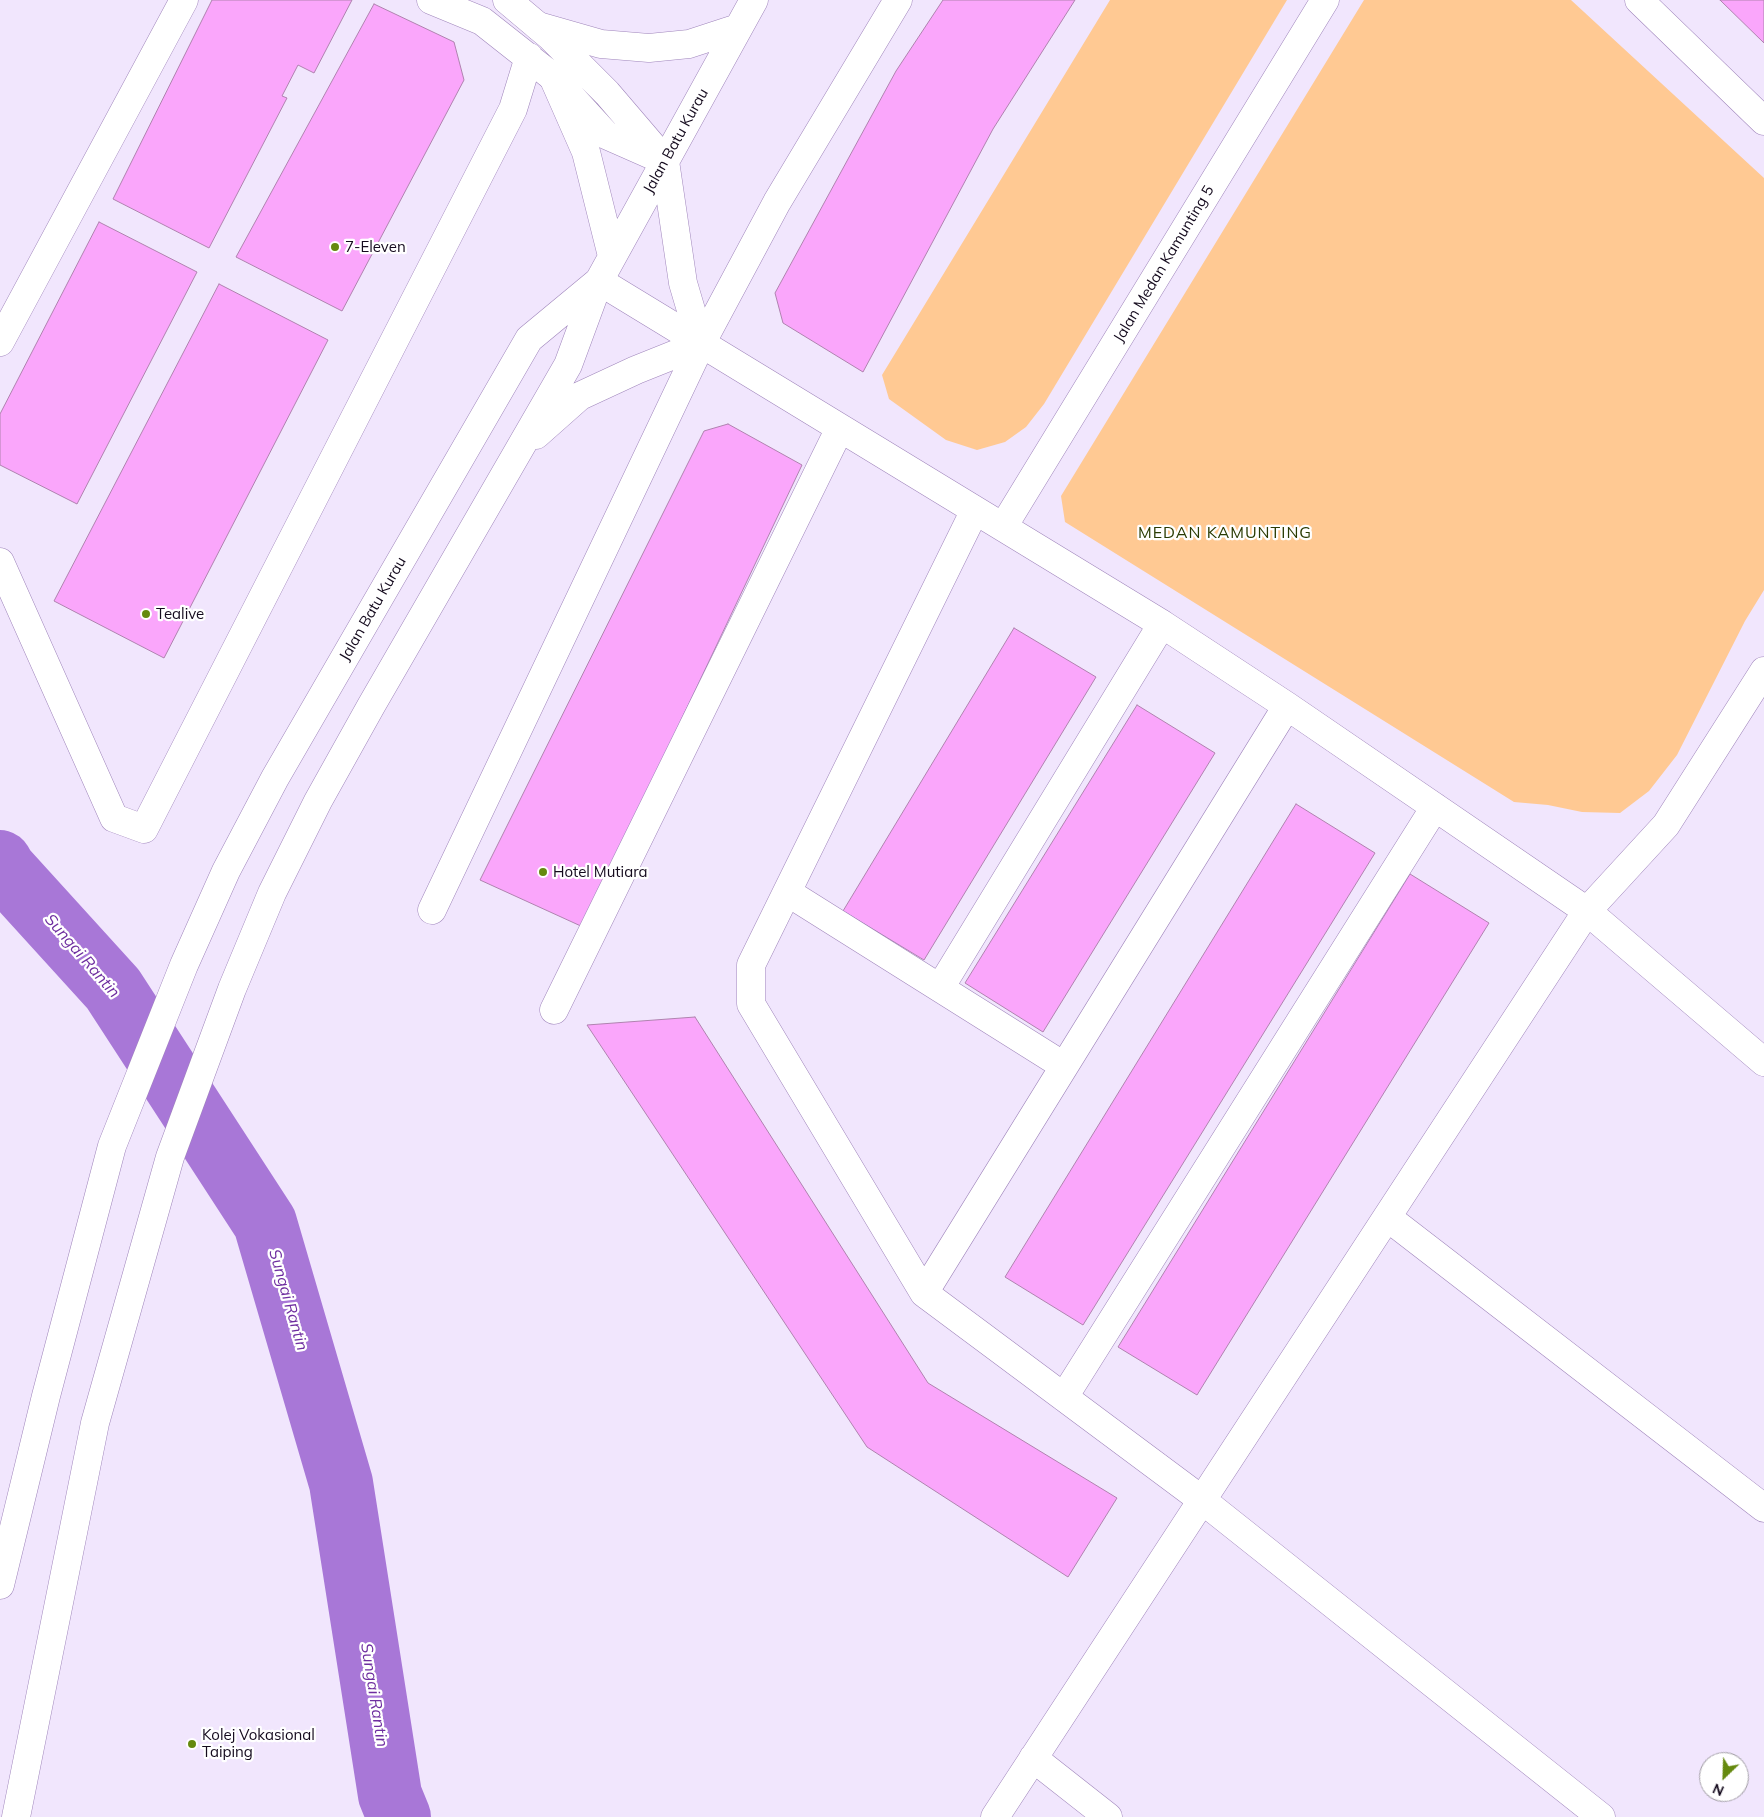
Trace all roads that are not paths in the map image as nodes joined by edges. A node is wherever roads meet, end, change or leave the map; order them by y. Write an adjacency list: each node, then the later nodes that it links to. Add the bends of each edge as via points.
1 (184, 0): 16 (street)
2 (431, 0): 10 (street, via 482,21)
3 (507, 0): 8 (street)
4 (754, 0): 9 (street, Jalan Batu Kurau)
5 (898, 0): 17 (street, via 777,202)
6 (1325, 0): 21 (street, Jalan Medan Kamunting 5)
7 (1639, 0): 12 (street)
8 (538, 26): 9 (street, via 601,44 649,48 689,44); 13 (street, via 607,94)
9 (738, 28): 13 (street, Jalan Batu Kurau)
10 (529, 58): 11 (street); 22 (street, via 513,109 144,829 114,818)
11 (553, 77): 13 (street, via 606,135); 14 (street, via 586,152)
12 (1764, 121)
13 (665, 160): 14 (street, Jalan Batu Kurau); 17 (street, via 683,283)
14 (612, 256): 15 (street, Jalan Batu Kurau)
15 (599, 281): 17 (street); 19 (street, Jalan Batu Kurau, via 568,365); 39 (street, Jalan Batu Kurau, via 529,339 275,778 226,871 184,965 112,1146)
16 (0, 342)
17 (701, 344): 18 (street); 19 (street, via 580,396); 28 (street)
18 (840, 428): 20 (street); 31 (street)
19 (518, 451): 41 (street, Jalan Batu Kurau, via 318,801 272,893 232,989 170,1157 95,1423)
20 (975, 510): 21 (street); 27 (street)
21 (1003, 527): 23 (street)
22 (0, 562)
23 (1162, 624): 25 (street); 30 (street)
24 (1763, 678): 29 (street, via 1666,825)
25 (1287, 706): 26 (street); 33 (street)
26 (1435, 807): 29 (street); 36 (street)
27 (787, 892): 30 (street); 35 (street, via 751,966 752,1004)
28 (432, 910)
29 (1587, 911): 32 (street); 34 (street)
30 (940, 988): 33 (street)
31 (554, 1010)
32 (1764, 1062)
33 (1064, 1066): 35 (street)
34 (1387, 1217): 37 (street); 38 (street)
35 (924, 1293): 36 (street)
36 (1064, 1397): 37 (street)
37 (1202, 1500): 40 (street); 44 (street)
38 (1764, 1508)
39 (0, 1584)
40 (1033, 1758): 42 (street); 43 (street)
41 (16, 1817)
42 (994, 1817)
43 (1108, 1817)
44 (1601, 1817)

